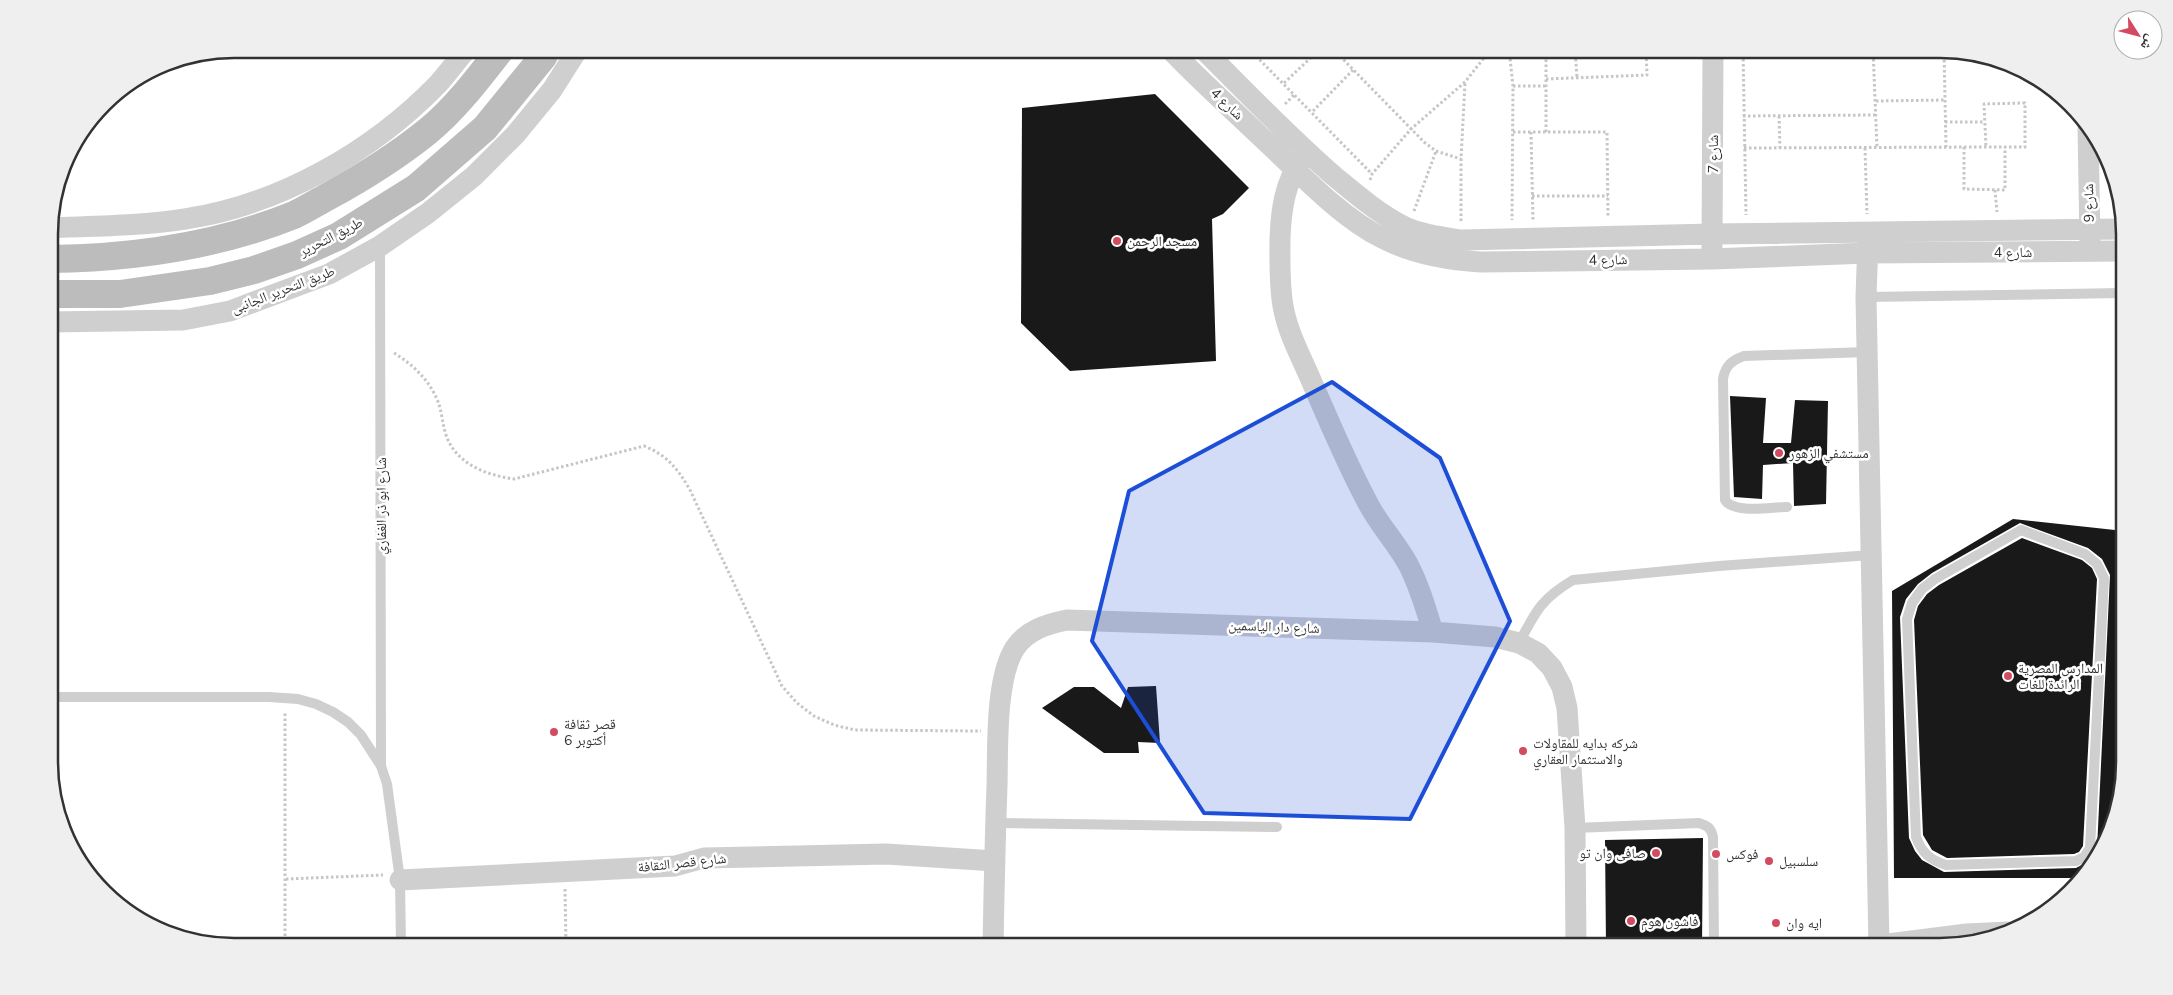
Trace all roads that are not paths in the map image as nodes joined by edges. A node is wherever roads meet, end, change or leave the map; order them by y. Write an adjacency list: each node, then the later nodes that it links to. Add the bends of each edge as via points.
1 (460, 58): 10 (street, via 438,84 395,123 348,157 297,184 243,205 186,219)
2 (494, 58): 18 (street, via 429,130 367,175 295,214 234,235 170,248 114,257)
3 (542, 58): 21 (street, طريق التحرير, via 485,128 416,188 338,236 297,255 210,281 120,294)
4 (572, 58): 15 (street, طريق التحرير الجانبى, via 552,90 515,135 474,176 428,214)
5 (1181, 58): 9 (street, شارع 4)
6 (1211, 58): 9 (street, شارع 4)
7 (1713, 58): 13 (street, شارع 7)
8 (2088, 140): 11 (street, شارع 9)
9 (1301, 161): 13 (street, شارع 4, via 1383,215 1407,228 1434,236 1461,240); 19 (street, شارع 4, via 1360,224 1381,238 1430,256 1481,262); 27 (street, via 1284,201 1281,222 1279,273 1288,324 1350,468 1372,510 1408,565 1424,600)
10 (58, 228)
11 (2090, 229): 12 (street, شارع 4); 14 (street, شارع 4); 16 (street, شارع 9)
12 (2116, 229)
13 (1712, 234): 14 (street, شارع 4); 19 (street, شارع 7)
14 (1868, 242): 16 (street, شارع 4); 19 (street, شارع 4); 22 (street)
15 (380, 246): 23 (street, طريق التحرير الجانبى, via 329,274 230,311 184,320); 30 (lane, شارع ابو ذر الغفاري)
16 (2090, 251): 17 (street, شارع 4)
17 (2116, 251)
18 (58, 259)
19 (1712, 259)
20 (2116, 293): 22 (lane)
21 (58, 294)
22 (1866, 297): 24 (street)
23 (58, 322)
24 (1867, 352): 25 (lane, via 1744,356 1726,367 1723,379 1725,500 1738,508); 26 (street)
25 (1787, 507)
26 (1871, 556): 28 (lane, via 1573,580 1553,592 1537,609); 40 (street)
27 (1433, 632): 28 (street, شارع دار الياسمين, via 1495,637); 31 (street, شارع دار الياسمين, via 1067,620 1047,624 1030,633 1006,664 999,731)
28 (1519, 643): 33 (street, شارع دار الياسمين, via 1538,653 1552,668 1562,687 1567,708)
29 (58, 697): 30 (lane, شارع ابو ذر الغفاري, via 298,699 316,704 348,722 361,735)
30 (381, 766): 37 (lane, شارع ابو ذر الغفاري)
31 (996, 823): 32 (lane); 36 (street, شارع دار الياسمين)
32 (1277, 827)
33 (1575, 828): 38 (street, شارع دار الياسمين); 39 (lane, via 1707,825 1713,837)
34 (2091, 852): 35 (lane, via 2104,578 2097,564 2085,554 2021,530 1935,579 1912,603 1907,619 1916,837 1927,856 1946,865 2076,861)
35 (2088, 856)
36 (995, 861): 37 (street, شارع قصر الثقافة, via 886,854 771,856 704,858 675,866); 42 (street, شارع دار الياسمين)
37 (399, 878): 41 (lane, شارع ابو ذر الغفاري)
38 (1576, 937)
39 (1714, 937)
40 (1877, 937)
41 (401, 938)
42 (993, 938)

